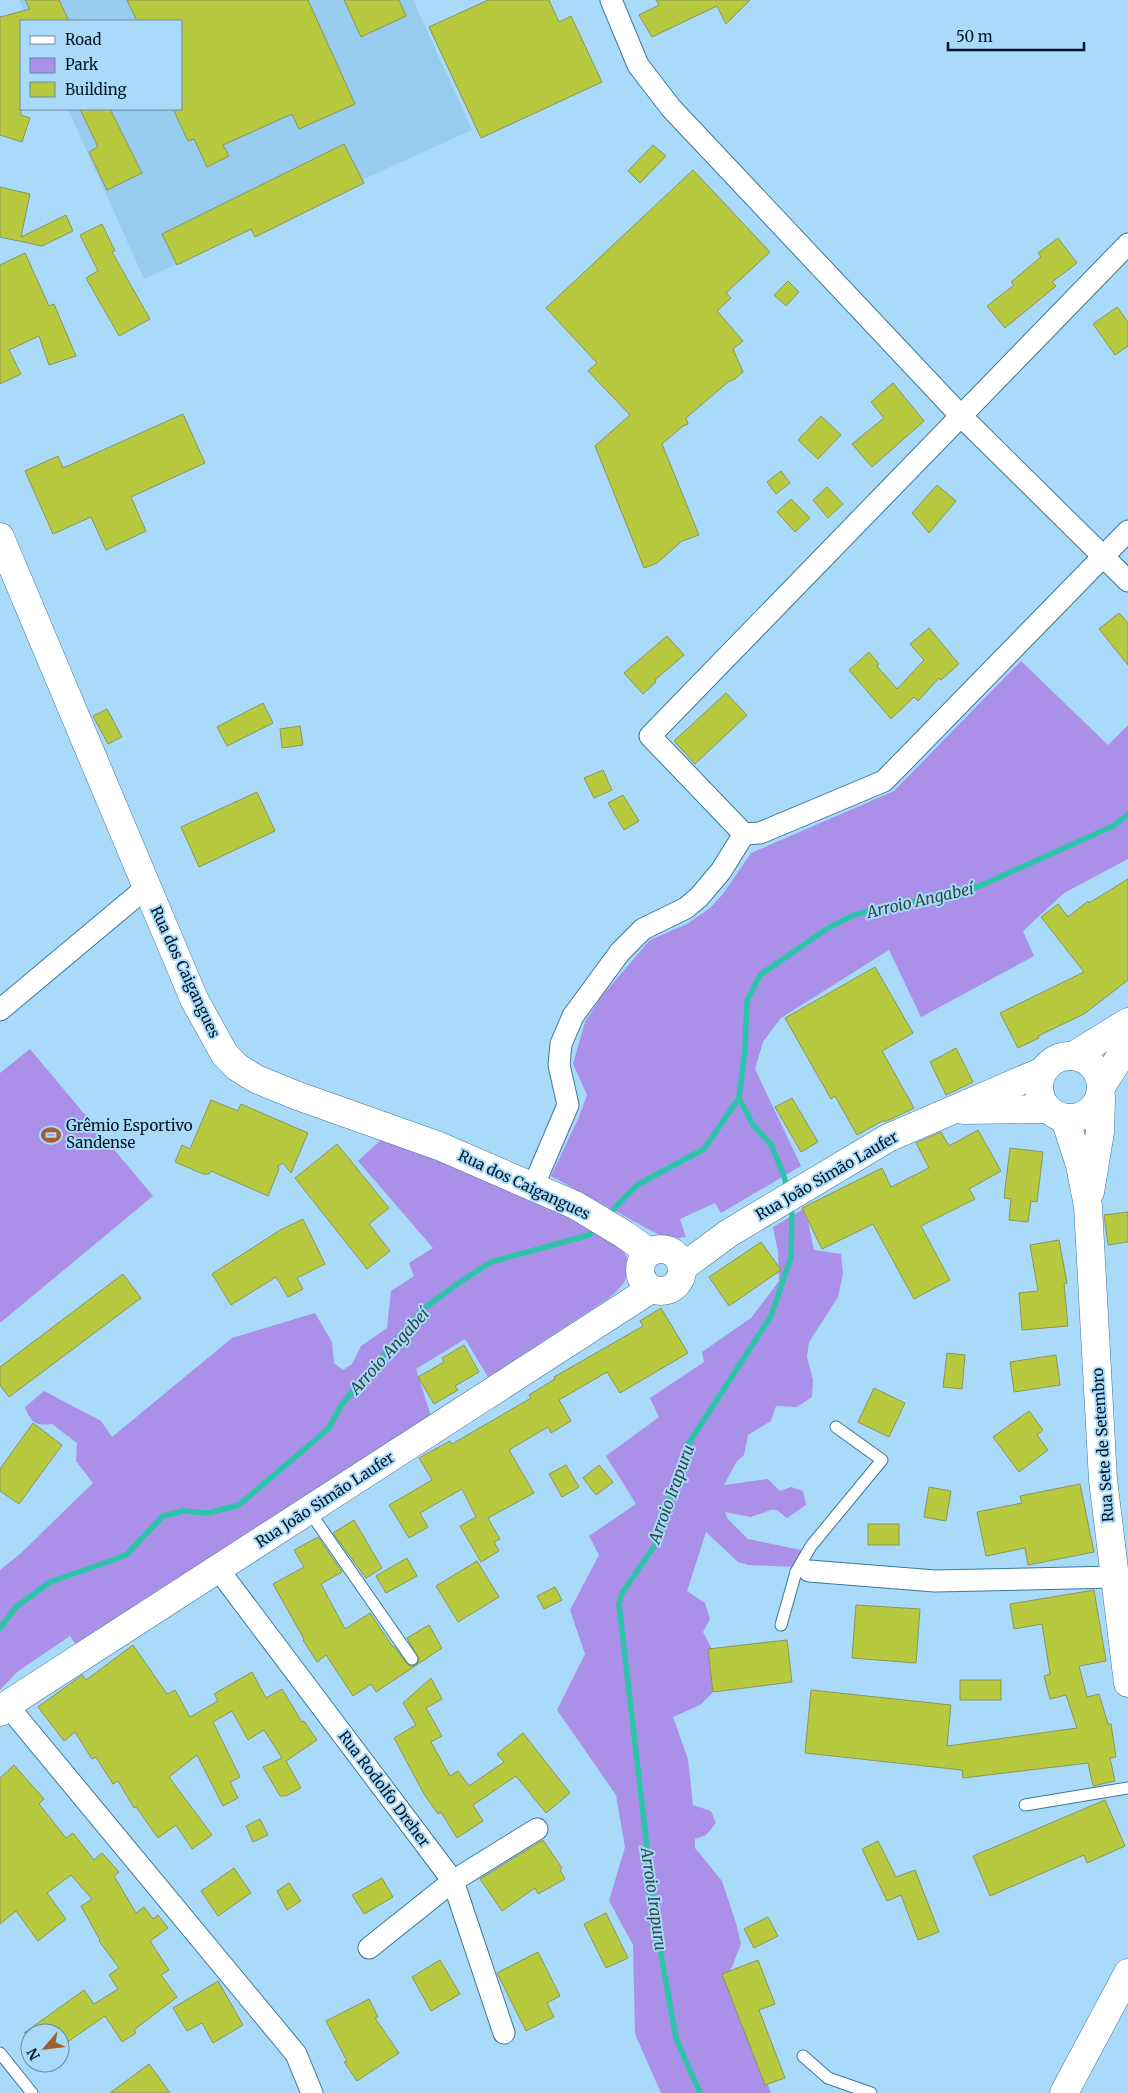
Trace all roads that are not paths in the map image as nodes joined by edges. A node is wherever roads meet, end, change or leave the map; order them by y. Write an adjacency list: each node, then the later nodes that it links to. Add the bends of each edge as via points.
1 (610, 0): 3 (street, via 638,66 670,108)
2 (1128, 244): 3 (street)
3 (960, 415): 6 (street); 8 (street, via 650,736)
4 (1128, 531): 6 (street)
5 (0, 537): 9 (main road, Rua dos Caigangues)
6 (1102, 557): 7 (street); 8 (street, via 884,781 760,833)
7 (1128, 581)
8 (744, 834): 18 (street, via 699,898 643,929 620,952 573,1016 561,1044 559,1065 568,1105)
9 (147, 887): 10 (street); 18 (main road, Rua dos Caigangues, via 194,999 214,1038 237,1067 256,1079 298,1096 439,1146)
10 (0, 1010)
11 (1128, 1022): 13 (main road)
12 (1128, 1045): 15 (main road)
13 (1073, 1056): 14 (main road, via 1056,1059); 15 (main road, via 1093,1065 1099,1074)
14 (1043, 1071): 16 (main road, Rua João Simão Laufer); 17 (main road, via 1039,1091 1042,1101)
15 (1101, 1091): 17 (main road, via 1095,1108 1089,1112 1075,1119); 19 (main road, Rua Sete de Setembro, via 1099,1138)
16 (955, 1110): 17 (main road, Rua João Simão Laufer); 20 (main road, Rua João Simão Laufer, via 888,1138 729,1233)
17 (1056, 1114): 19 (main road, Rua Sete de Setembro, via 1080,1165)
18 (533, 1186): 20 (main road, Rua dos Caigangues, via 575,1205)
19 (1088, 1206): 26 (main road, Rua Sete de Setembro, via 1104,1480)
20 (669, 1257): 21 (main road, via 682,1276 677,1285 669,1290); 21 (main road, via 643,1258 641,1276)
21 (651, 1289): 23 (main road, Rua João Simão Laufer)
22 (836, 1427): 25 (lane, via 882,1460 811,1546)
23 (309, 1512): 24 (main road, Rua João Simão Laufer); 28 (lane)
24 (218, 1569): 30 (main road, Rua João Simão Laufer); 34 (street, Rua Rodolfo Dreher)
25 (802, 1572): 26 (street, via 935,1581); 27 (lane)
26 (1115, 1577): 29 (main road, Rua Sete de Setembro)
27 (781, 1625)
28 (412, 1659)
29 (1128, 1683)
30 (4, 1708): 41 (street, via 296,2054)
31 (1128, 1788): 32 (lane)
32 (1025, 1805)
33 (536, 1829): 34 (street)
34 (453, 1881): 35 (street); 37 (street, Rua Rodolfo Dreher)
35 (369, 1948)
36 (1128, 1973): 43 (main road)
37 (504, 2033)
38 (0, 2053): 40 (lane)
39 (803, 2056): 42 (lane, via 828,2078)
40 (32, 2093)
41 (312, 2093)
42 (871, 2093)
43 (1064, 2093)

